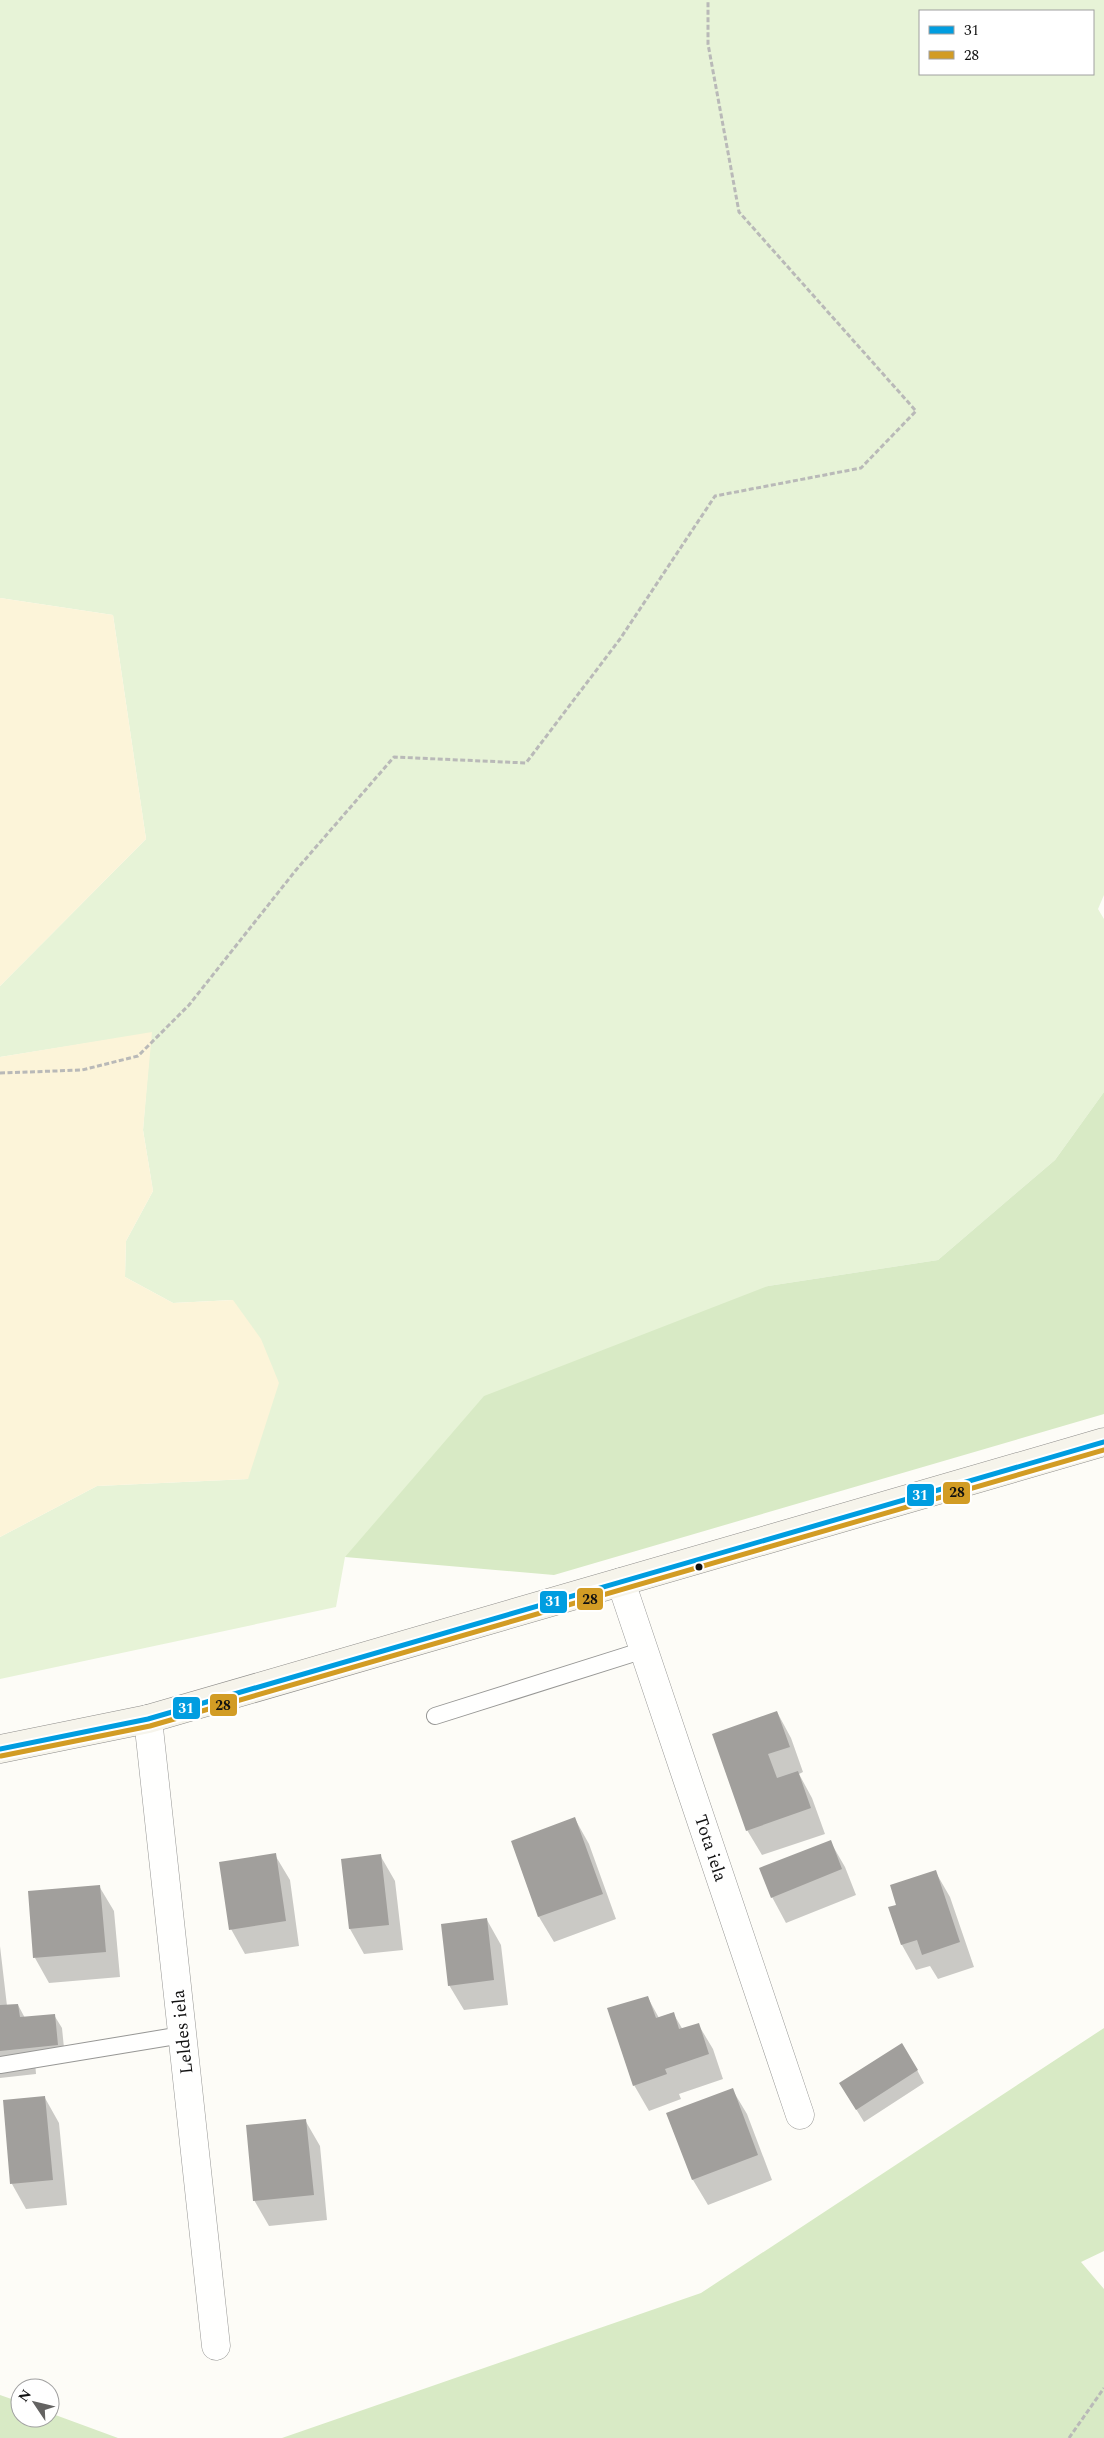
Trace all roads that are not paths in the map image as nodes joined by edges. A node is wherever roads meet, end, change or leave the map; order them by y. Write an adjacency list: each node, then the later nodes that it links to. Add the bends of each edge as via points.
1 (1104, 1442): 2 (main road)
2 (621, 1582): 3 (street, Tota iela); 5 (main road)
3 (644, 1650): 4 (lane); 9 (street, Tota iela)
4 (435, 1716)
5 (148, 1718): 6 (main road); 7 (street, Leldes iela)
6 (0, 1749)
7 (182, 2035): 8 (lane); 10 (street, Leldes iela)
8 (0, 2065)
9 (800, 2115)
10 (216, 2346)

